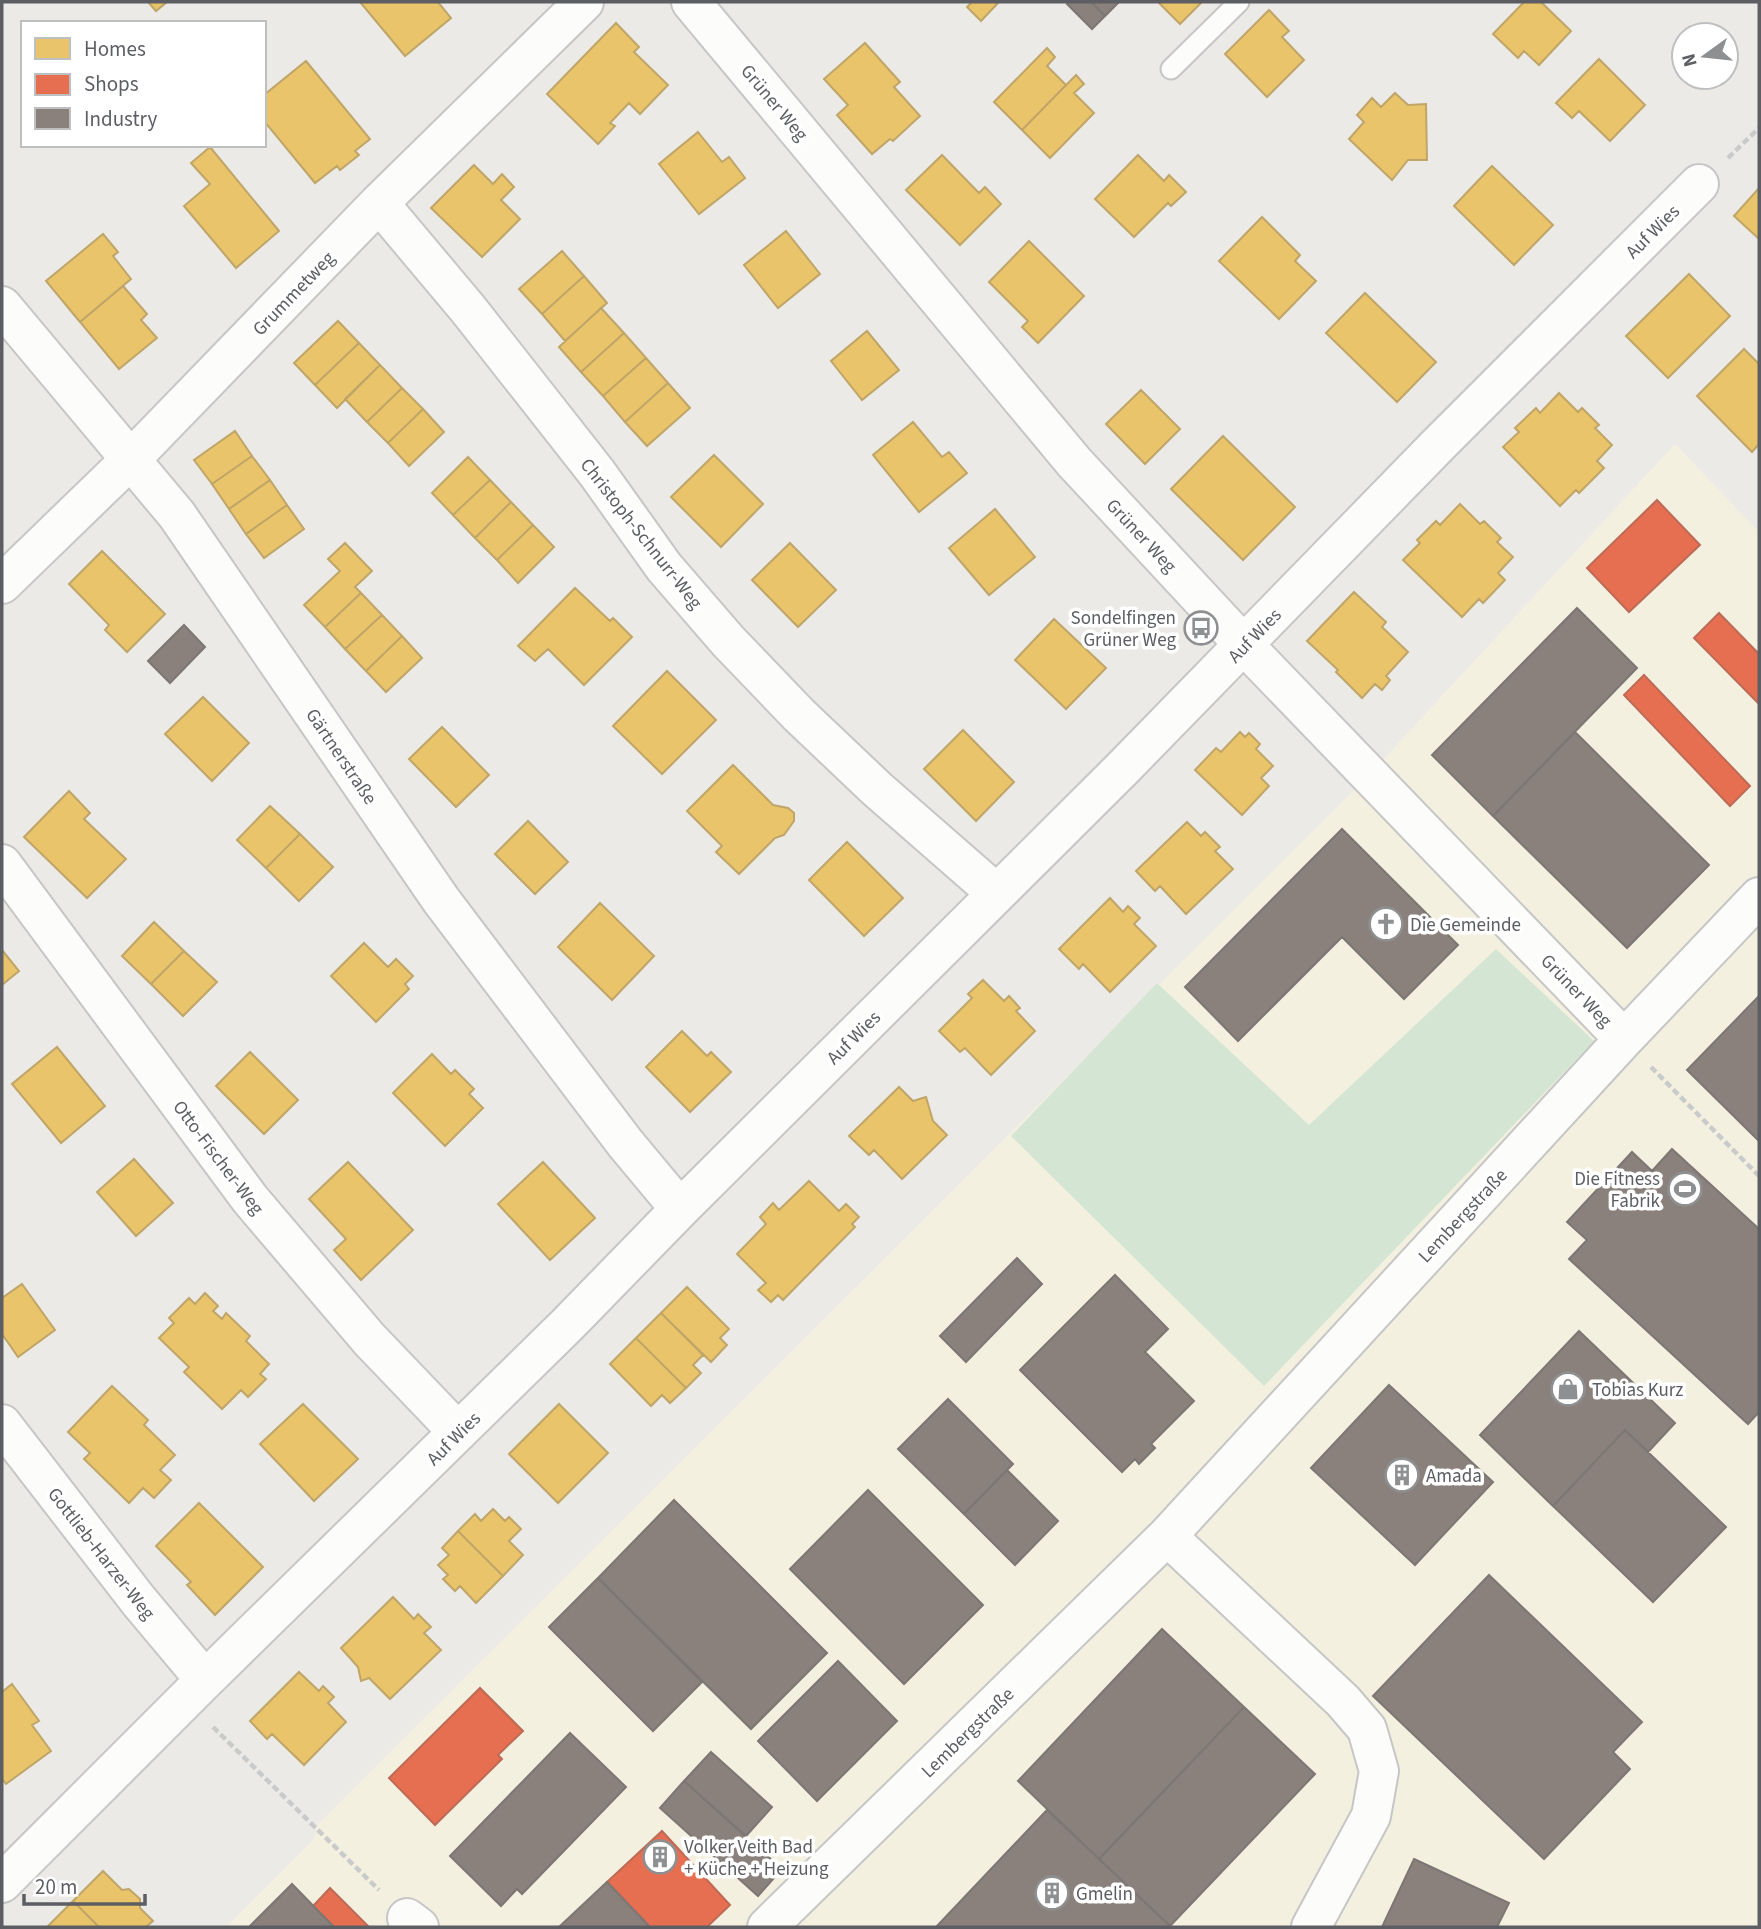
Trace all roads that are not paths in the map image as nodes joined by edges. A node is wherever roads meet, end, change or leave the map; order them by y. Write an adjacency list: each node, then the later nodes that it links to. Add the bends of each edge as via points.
1 (584, 2): 6 (street, Grummetweg)
2 (691, 2): 10 (street, Grüner Weg, via 1074,462)
3 (1239, 2): 4 (lane)
4 (1171, 69)
5 (1699, 184): 10 (street, Auf Wies)
6 (379, 203): 8 (street, Grummetweg); 12 (street, Christoph-Schnurr-Weg, via 597,473 664,567 728,641 799,715)
7 (2, 306): 8 (street, Gärtnerstraße)
8 (131, 458): 9 (street, Grummetweg); 15 (street, Gärtnerstraße, via 225,583 449,911)
9 (2, 584)
10 (1244, 645): 12 (street, Auf Wies); 14 (street, Grüner Weg)
11 (2, 864): 17 (street, Otto-Fischer-Weg, via 250,1199 369,1339)
12 (996, 893): 15 (street, Auf Wies)
13 (1759, 897): 14 (street, Lembergstraße)
14 (1624, 1039): 18 (street, Lembergstraße)
15 (680, 1209): 17 (street, Auf Wies)
16 (2, 1424): 19 (street, Gottlieb-Harzer-Weg, via 138,1600)
17 (458, 1432): 19 (street, Auf Wies)
18 (1167, 1536): 21 (street, Lembergstraße); 22 (street, via 1367,1729 1378,1770 1371,1816)
19 (195, 1690): 20 (street, Auf Wies)
20 (2, 1883)
21 (767, 1927)
22 (1311, 1927)

